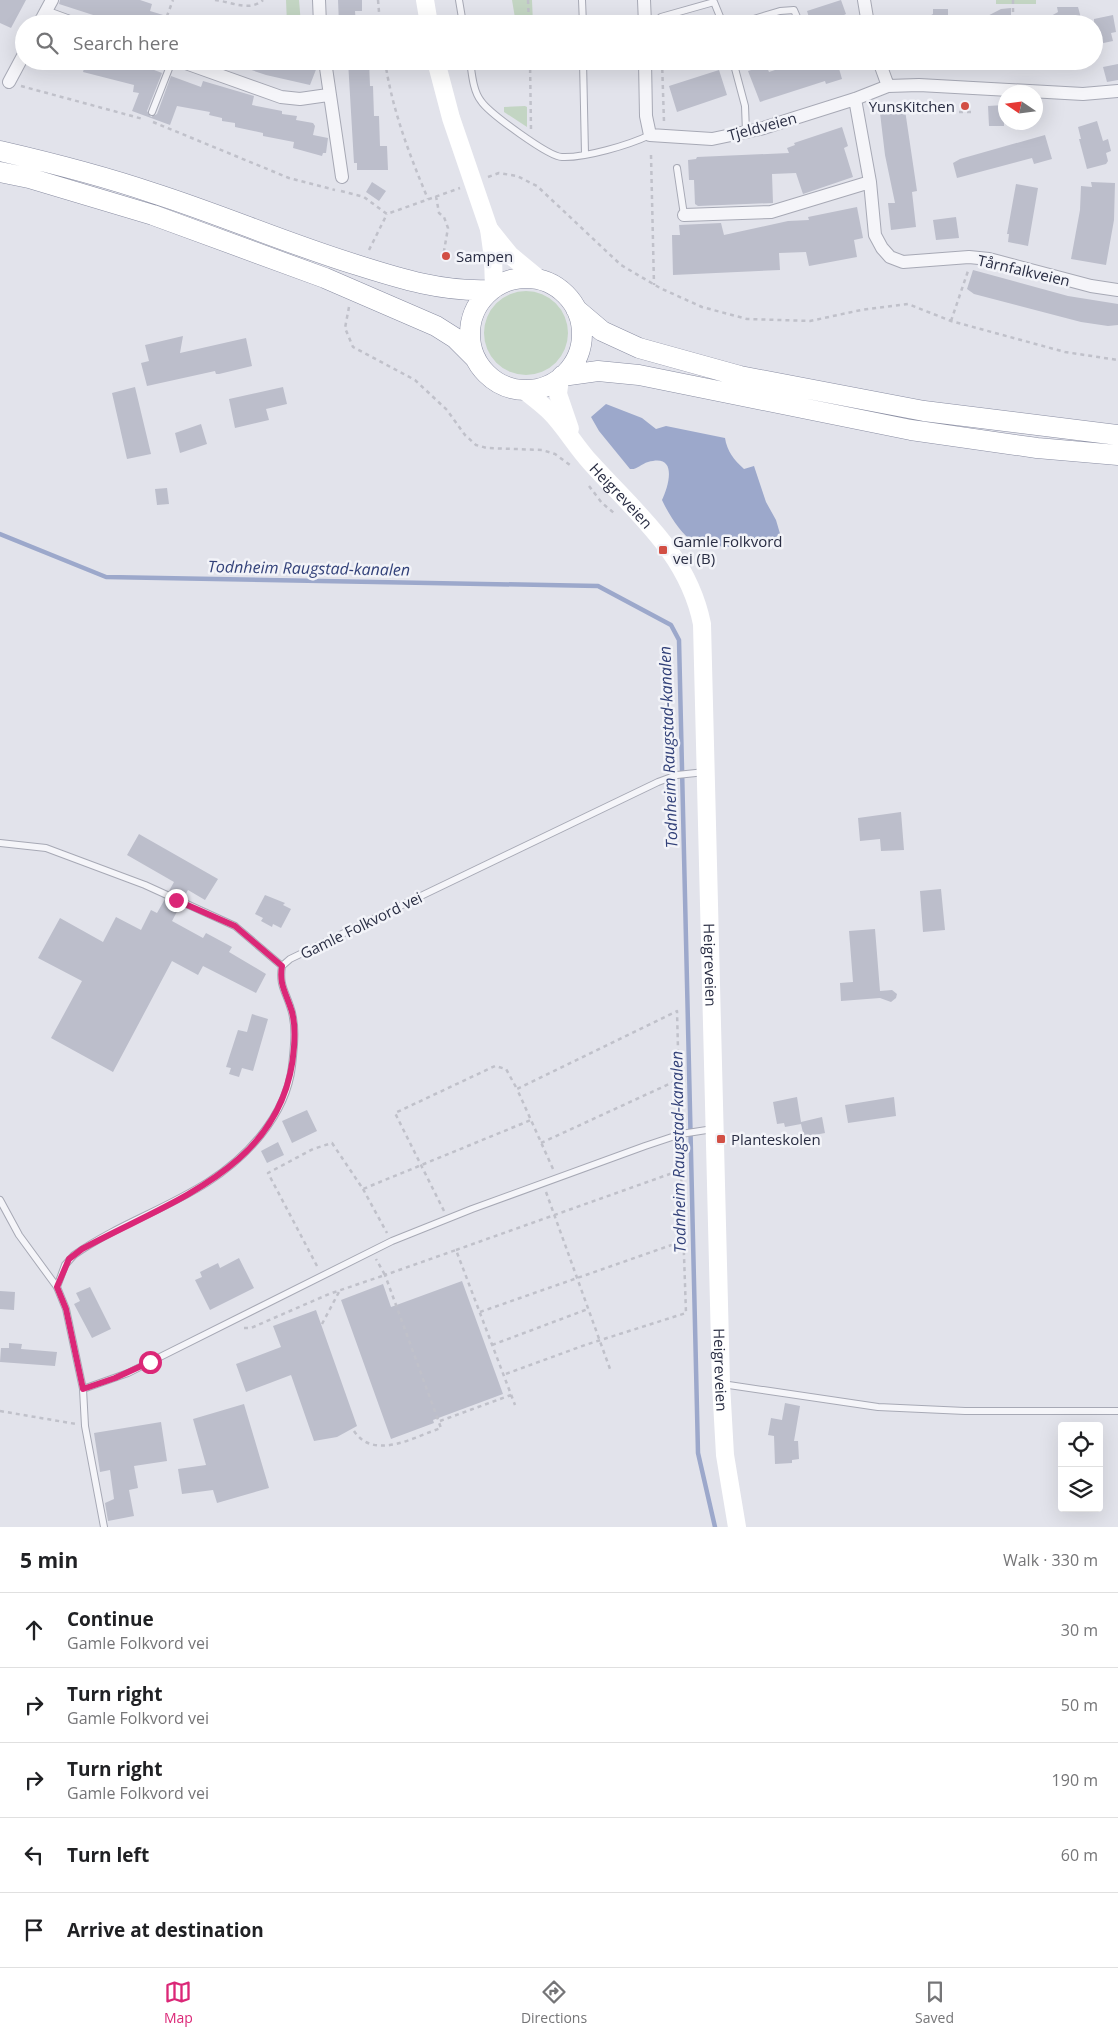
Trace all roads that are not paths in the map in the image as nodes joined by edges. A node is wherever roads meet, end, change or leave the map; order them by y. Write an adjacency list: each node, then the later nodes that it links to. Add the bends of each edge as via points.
1 (52, 0): 8 (street)
2 (319, 0): 9 (street)
3 (425, 0): 10 (main road)
4 (459, 0): 11 (lane)
5 (582, 0): 12 (lane)
6 (644, 0): 13 (street)
7 (864, 0): 18 (street)
8 (44, 15)
9 (320, 15)
10 (428, 15)
11 (462, 15)
12 (583, 15)
13 (645, 15)
14 (668, 15): 15 (lane, via 714,2)
15 (719, 15)
16 (767, 15): 17 (lane, via 794,10)
17 (796, 15)
18 (866, 15)
19 (15, 70): 29 (street)
20 (168, 70): 34 (lane)
21 (205, 70): 32 (street, via 281,97 300,100)
22 (325, 70): 32 (street)
23 (438, 70): 44 (main road, via 451,118)
24 (472, 70): 38 (lane, via 481,102 531,141 561,158)
25 (583, 70): 38 (lane)
26 (645, 70): 36 (street, via 646,116)
27 (735, 70): 35 (lane, via 745,106)
28 (882, 70): 30 (street)
29 (9, 82)
30 (888, 86): 31 (street, Tjeldveien, via 1083,94); 33 (street, Tjeldveien)
31 (1118, 91)
32 (328, 95): 41 (street)
33 (855, 99): 35 (street, Tjeldveien); 42 (street, Tårnfalkveien)
34 (152, 112)
35 (746, 132): 36 (street, Tjeldveien, via 712,139)
36 (650, 135): 38 (lane)
37 (0, 151): 46 (highway, via 153,193 289,243 400,279 450,290)
38 (585, 154)
39 (677, 168): 43 (lane)
40 (0, 172): 49 (highway, via 153,215 325,278 436,326 455,338)
41 (342, 177)
42 (870, 182): 43 (street, via 771,212); 47 (street, Tårnfalkveien, via 876,235 890,257 904,262 969,257)
43 (684, 215)
44 (489, 229): 45 (main road, via 510,255); 46 (main road, via 493,258)
45 (539, 279): 46 (highway, via 516,278); 48 (highway, via 560,289)
46 (492, 289): 49 (highway, via 481,300 471,322 470,335)
47 (1118, 290)
48 (576, 308): 50 (highway, via 580,344 572,365); 52 (highway, via 616,339 668,358 732,374 924,411)
49 (476, 359): 51 (highway, via 496,382)
50 (561, 377): 51 (highway, via 536,389); 53 (main road, Heigreveien, via 558,394); 54 (highway, via 598,372 639,375 911,430 1036,448)
51 (524, 390): 53 (main road, Heigreveien, via 550,412)
52 (1118, 435)
53 (576, 443): 55 (main road, Heigreveien, via 662,539 684,570 694,592 704,643)
54 (1118, 455)
55 (706, 772): 57 (lane, Gamle Folkvord vei, via 677,775 658,782 290,959); 58 (main road, Heigreveien)
56 (0, 843): 57 (lane, via 46,848 145,885 235,926)
57 (282, 966): 60 (lane, via 282,991 290,1006 294,1047 288,1084 271,1124 241,1158 210,1183 74,1255 65,1265)
58 (707, 1130): 61 (main road, Heigreveien); 62 (lane, via 681,1134 557,1178 392,1242 128,1373)
59 (0, 1200): 60 (lane, via 19,1235)
60 (57, 1287): 62 (lane, via 68,1317)
61 (721, 1384): 63 (lane, via 878,1407); 65 (main road, Heigreveien, via 725,1455)
62 (83, 1389): 64 (lane, via 85,1426)
63 (1118, 1411)
64 (104, 1527)
65 (737, 1527)

